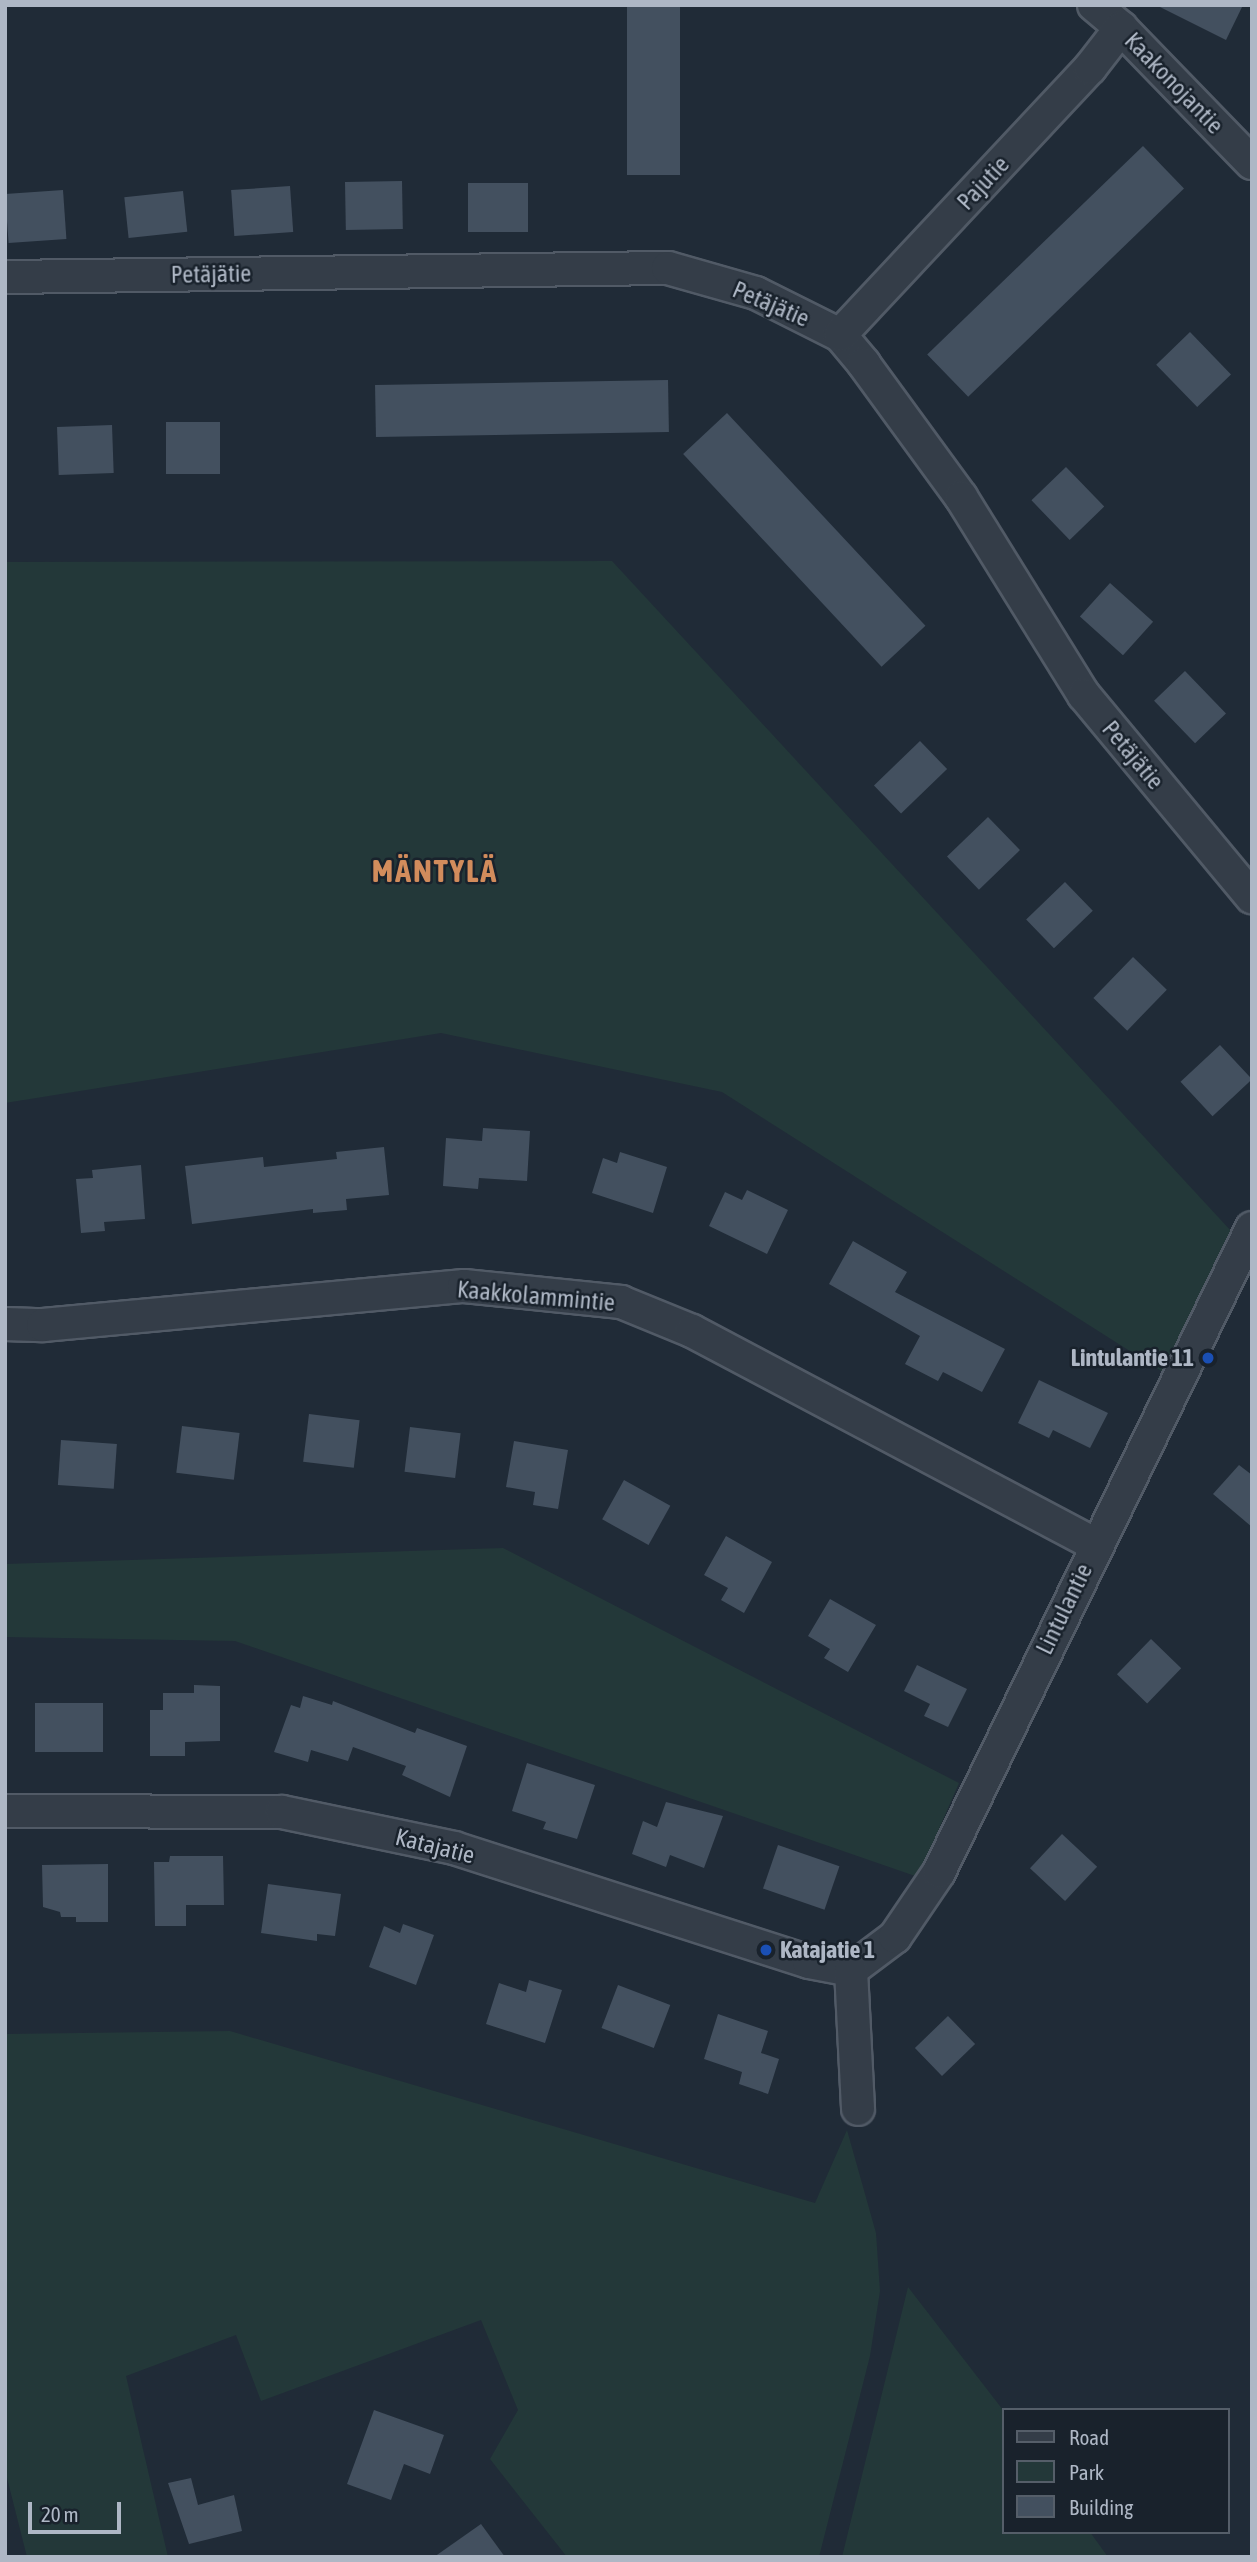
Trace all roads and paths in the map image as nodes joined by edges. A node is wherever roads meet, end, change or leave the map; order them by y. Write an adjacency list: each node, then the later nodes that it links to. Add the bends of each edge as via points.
1 (1094, 5): 2 (street, Kaakonojantie)
2 (1121, 28): 3 (street, Kaakonojantie); 5 (street, Pajutie, via 1090,68)
3 (1252, 163)
4 (5, 277): 5 (street, Petäjätie, via 668,268 756,293)
5 (839, 335): 6 (street, Petäjätie, via 961,497 1084,695)
6 (1252, 897)
7 (1252, 1228): 9 (street, Lintulantie)
8 (5, 1324): 9 (street, Kaakkolammintie, via 43,1325 464,1286 621,1302 692,1331)
9 (1095, 1544): 11 (street, Lintulantie, via 939,1872 895,1937)
10 (5, 1811): 11 (street, Katajatie, via 282,1812 454,1848 809,1962)
11 (851, 1970): 12 (street)
12 (858, 2109)

